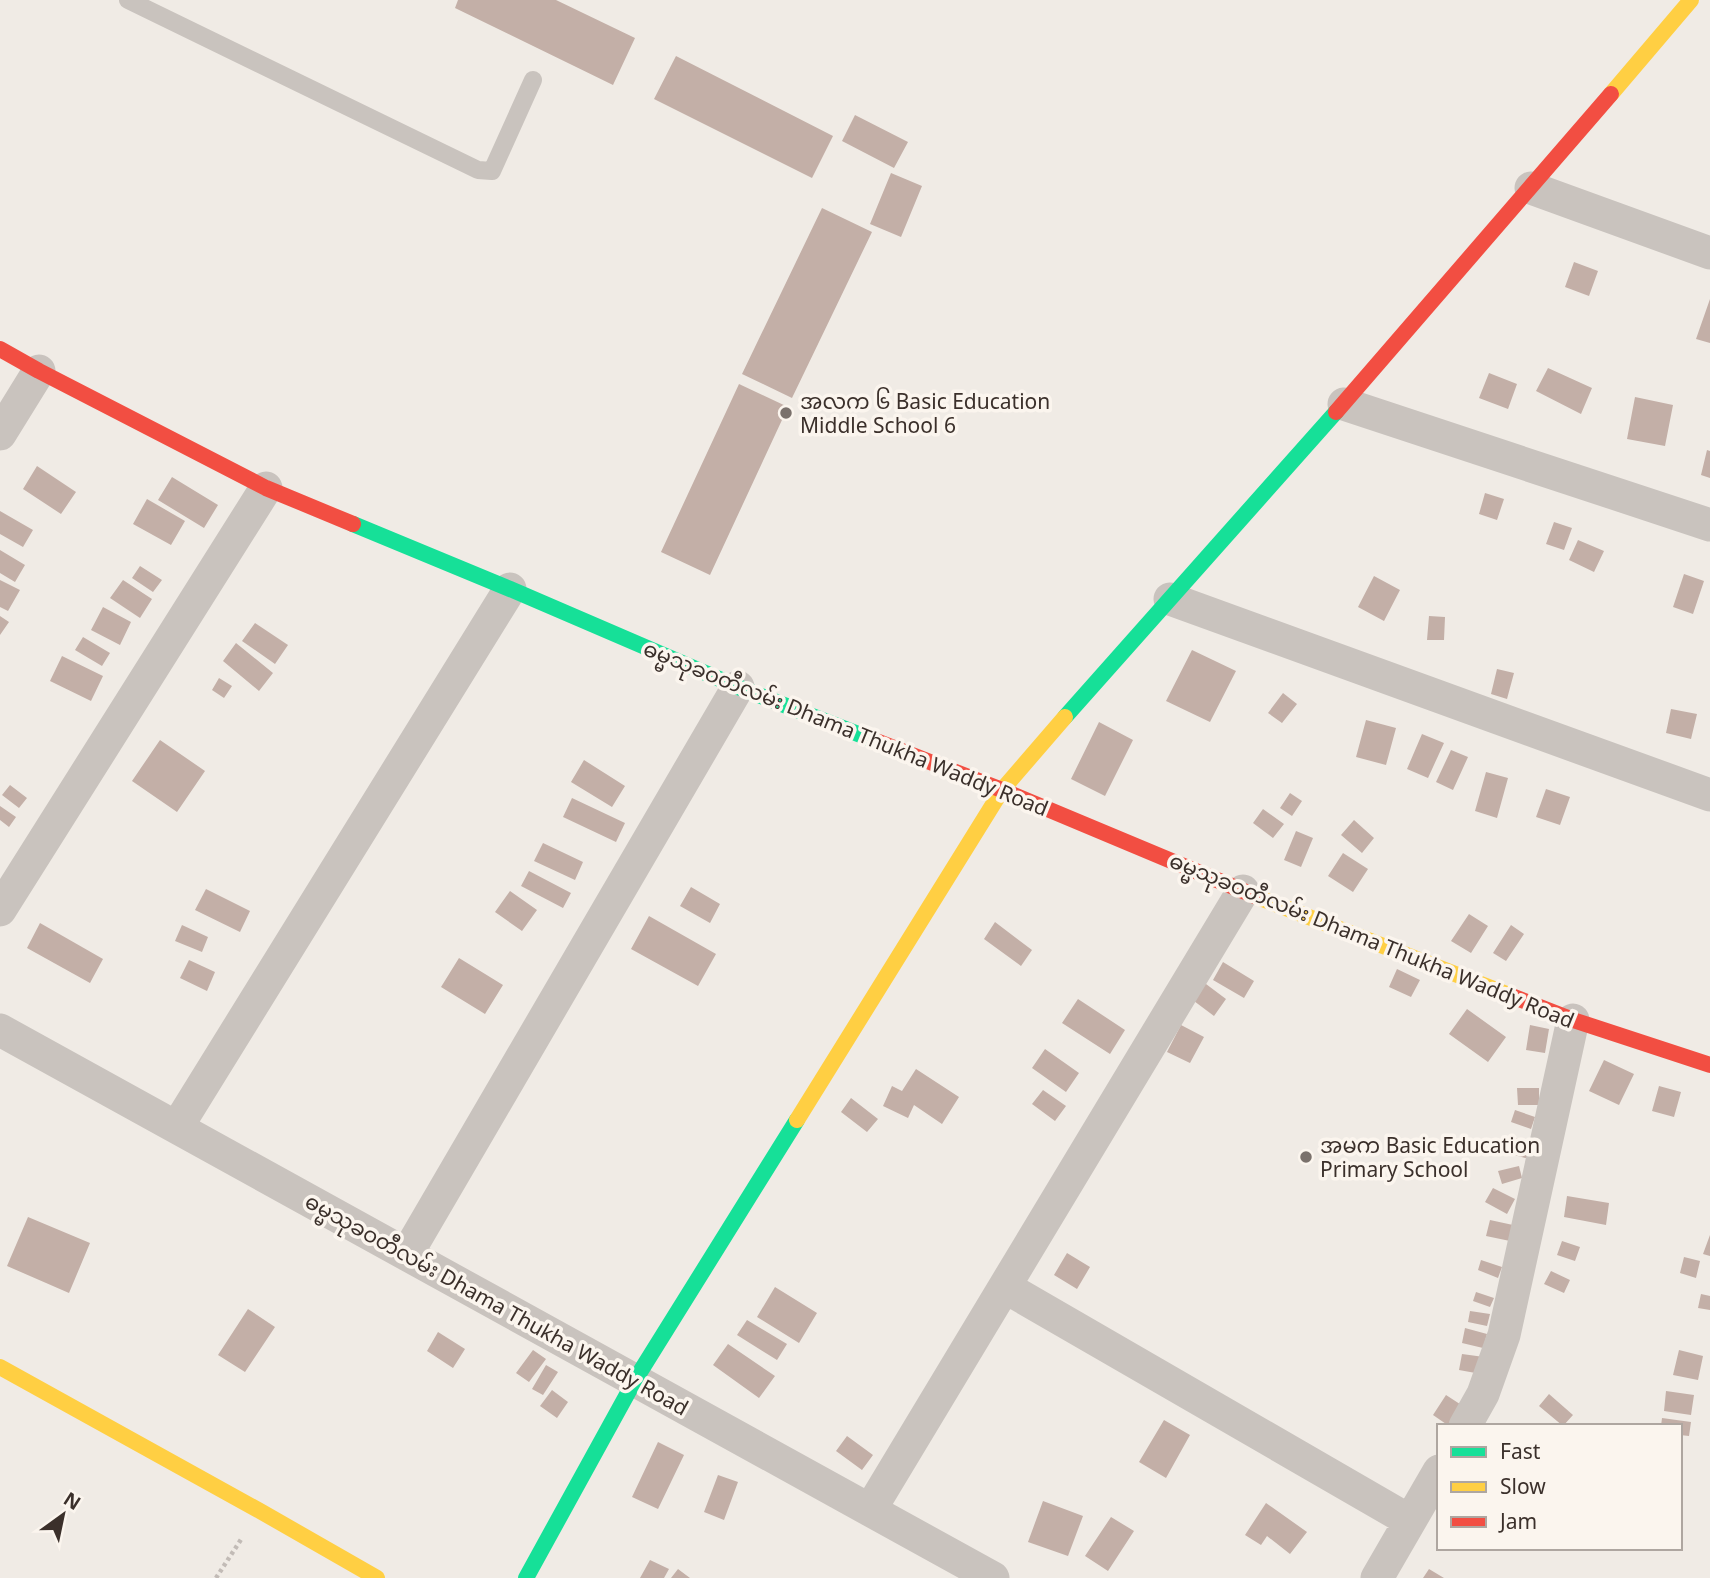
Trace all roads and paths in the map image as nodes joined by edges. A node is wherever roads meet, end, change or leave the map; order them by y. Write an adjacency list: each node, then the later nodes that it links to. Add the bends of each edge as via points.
1 (128, 0): 3 (lane, via 478,170 492,171)
2 (1691, 0): 4 (street)
3 (533, 80)
4 (1531, 188): 5 (street); 8 (street)
5 (1710, 253)
6 (0, 349): 7 (street, ဓမ္မသုခဝတီလမ်း Dhama Thukha Waddy Road)
7 (38, 371): 9 (street); 10 (street, ဓမ္မသုခဝတီလမ်း Dhama Thukha Waddy Road)
8 (1344, 404): 11 (street); 13 (street)
9 (0, 434)
10 (266, 488): 12 (street, ဓမ္မသုခဝတီလမ်း Dhama Thukha Waddy Road); 18 (street)
11 (1710, 525)
12 (510, 589): 14 (street, ဓမ္မသုခဝတီလမ်း Dhama Thukha Waddy Road); 22 (street)
13 (1170, 599): 15 (street); 16 (street)
14 (738, 687): 15 (street, ဓမ္မသုခဝတီလမ်း Dhama Thukha Waddy Road); 23 (street)
15 (1002, 790): 17 (street, ဓမ္မသုခဝတီလမ်း Dhama Thukha Waddy Road); 26 (street)
16 (1710, 795)
17 (1243, 891): 19 (street, ဓမ္မသုခဝတီလမ်း Dhama Thukha Waddy Road); 24 (street)
18 (0, 910)
19 (1573, 1020): 21 (street, ဓမ္မသုခဝတီလမ်း Dhama Thukha Waddy Road); 27 (street, via 1504,1335 1483,1394)
20 (0, 1030): 22 (street, ဓမ္မသုခဝတီလမ်း Dhama Thukha Waddy Road)
21 (1710, 1065)
22 (177, 1127): 23 (street, ဓမ္မသုခဝတီလမ်း Dhama Thukha Waddy Road)
23 (407, 1254): 26 (street, ဓမ္မသုခဝတီလမ်း Dhama Thukha Waddy Road)
24 (1005, 1287): 29 (street); 31 (street)
25 (0, 1367): 30 (street)
26 (635, 1380): 29 (street, ဓမ္မသုခဝတီလမ်း Dhama Thukha Waddy Road); 34 (street)
27 (1466, 1424)
28 (1437, 1474): 31 (street)
29 (870, 1510): 35 (street, ဓမ္မသုခဝတီလမ်း Dhama Thukha Waddy Road)
30 (260, 1511): 32 (path); 33 (street)
31 (1410, 1521): 36 (street)
32 (216, 1578)
33 (377, 1578)
34 (526, 1578)
35 (993, 1578)
36 (1377, 1578)

